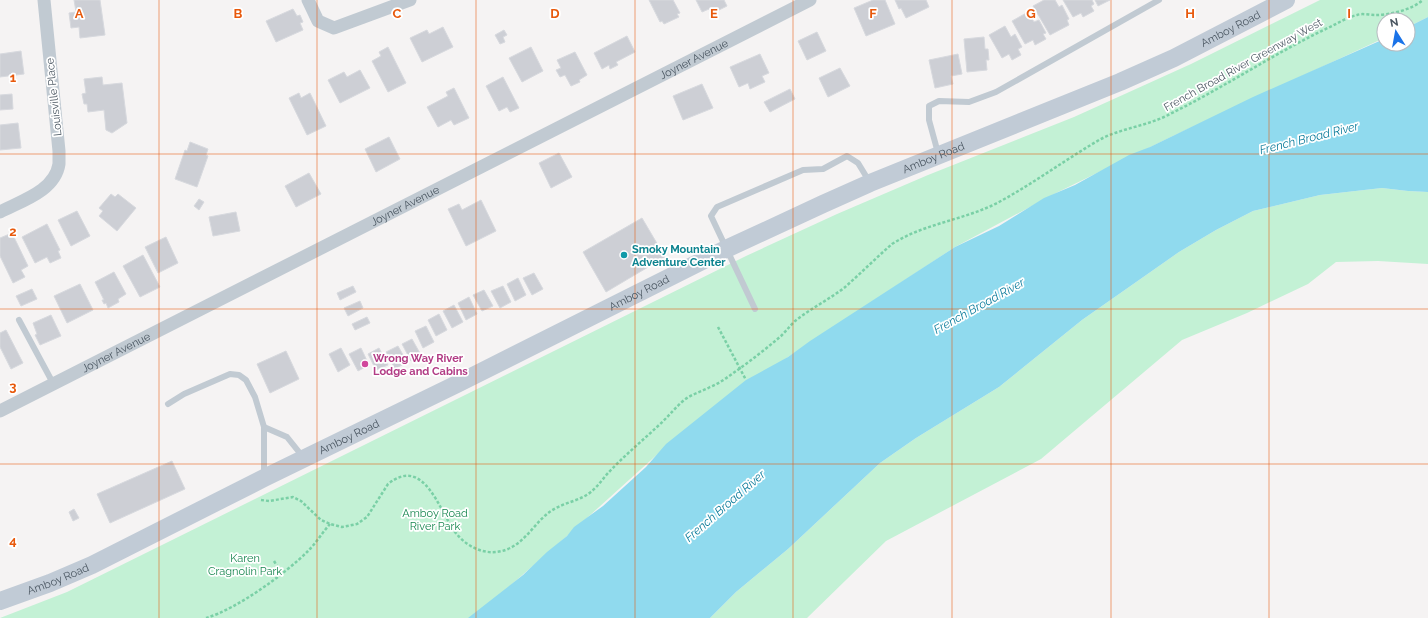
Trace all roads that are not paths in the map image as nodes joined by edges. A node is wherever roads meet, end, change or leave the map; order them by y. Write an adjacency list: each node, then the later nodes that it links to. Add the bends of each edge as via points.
1 (44, 0): 9 (street, Louisville Place, via 59,165 52,181 43,190)
2 (308, 0): 3 (street, via 318,21 334,28)
3 (410, 0)
4 (810, 0): 13 (street, Joyner Avenue)
5 (1159, 0): 7 (lane, via 996,92 969,102 939,101 929,106 929,120)
6 (1286, 0): 7 (main road, Amboy Road, via 1161,64)
7 (939, 155): 8 (main road, Amboy Road)
8 (870, 183): 10 (main road, Amboy Road); 10 (lane, via 858,163 847,156 823,169 803,170 717,207 712,216)
9 (0, 212)
10 (726, 249): 11 (lane); 17 (main road, Amboy Road)
11 (755, 310)
12 (19, 320): 13 (lane)
13 (54, 385): 15 (street, Joyner Avenue)
14 (168, 404): 16 (lane, via 184,394 230,374 239,375 246,380 255,397)
15 (0, 412)
16 (264, 427): 17 (lane, via 287,437); 18 (lane)
17 (304, 458): 18 (main road, Amboy Road)
18 (264, 478): 19 (main road, Amboy Road, via 92,565)
19 (0, 601)

